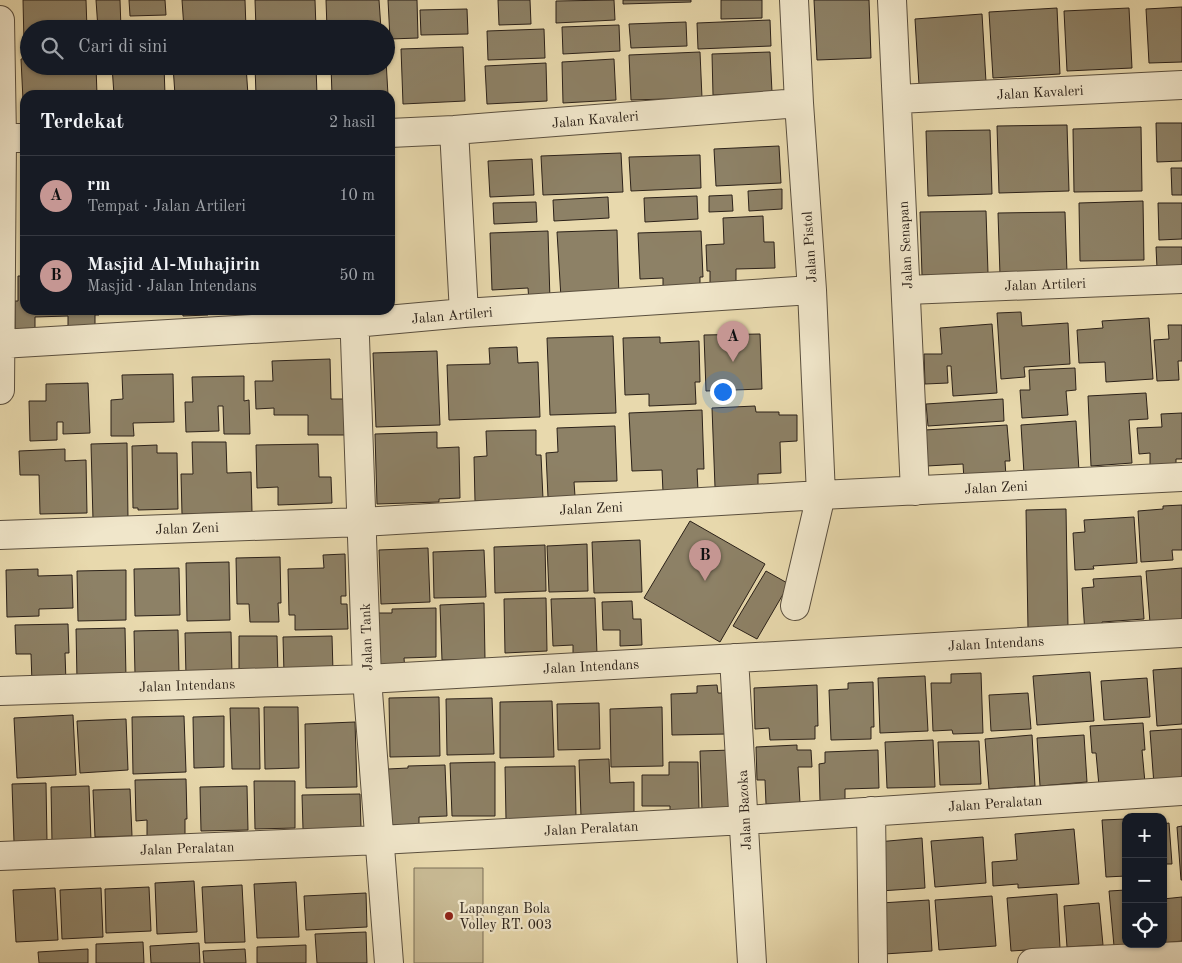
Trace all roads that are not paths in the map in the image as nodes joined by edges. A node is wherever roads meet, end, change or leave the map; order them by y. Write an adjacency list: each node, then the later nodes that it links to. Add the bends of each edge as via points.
1 (794, 0): 6 (street, Jalan Pistol)
2 (892, 0): 5 (street, Jalan Senapan)
3 (0, 20): 9 (street)
4 (1182, 85): 5 (street, Jalan Kavaleri)
5 (898, 99): 12 (street, Jalan Senapan)
6 (799, 103): 7 (street, Jalan Kavaleri); 11 (street, Jalan Pistol)
7 (454, 130): 8 (street, Jalan Kavaleri); 13 (street)
8 (395, 133)
9 (13, 138): 15 (street)
10 (1182, 279): 12 (street, Jalan Artileri)
11 (812, 290): 13 (street, Jalan Artileri); 19 (street, Jalan Pistol)
12 (907, 290): 18 (street, Jalan Senapan)
13 (464, 314): 14 (street, Jalan Artileri)
14 (354, 316): 15 (street, Jalan Artileri); 20 (street, Jalan Tank)
15 (1, 344): 16 (street)
16 (0, 390)
17 (1182, 477): 18 (street, Jalan Zeni)
18 (916, 491): 19 (street, Jalan Zeni)
19 (821, 495): 20 (street, Jalan Zeni); 22 (street, Jalan Pistol)
20 (362, 522): 21 (street, Jalan Zeni); 25 (street, Jalan Tank)
21 (0, 535)
22 (795, 606)
23 (1182, 633): 24 (street, Jalan Intendans)
24 (734, 658): 25 (street, Jalan Intendans); 29 (street, Jalan Bazoka)
25 (368, 680): 26 (street, Jalan Intendans); 30 (street, Jalan Tank)
26 (0, 691)
27 (1182, 791): 28 (street, Jalan Peralatan)
28 (871, 812): 29 (street, Jalan Peralatan); 35 (street)
29 (745, 820): 30 (street, Jalan Peralatan); 34 (street, Jalan Bazoka)
30 (380, 840): 31 (street, Jalan Peralatan); 33 (street, Jalan Tank)
31 (0, 856)
32 (1182, 956): 36 (street)
33 (388, 963)
34 (752, 963)
35 (873, 963)
36 (1032, 963)

